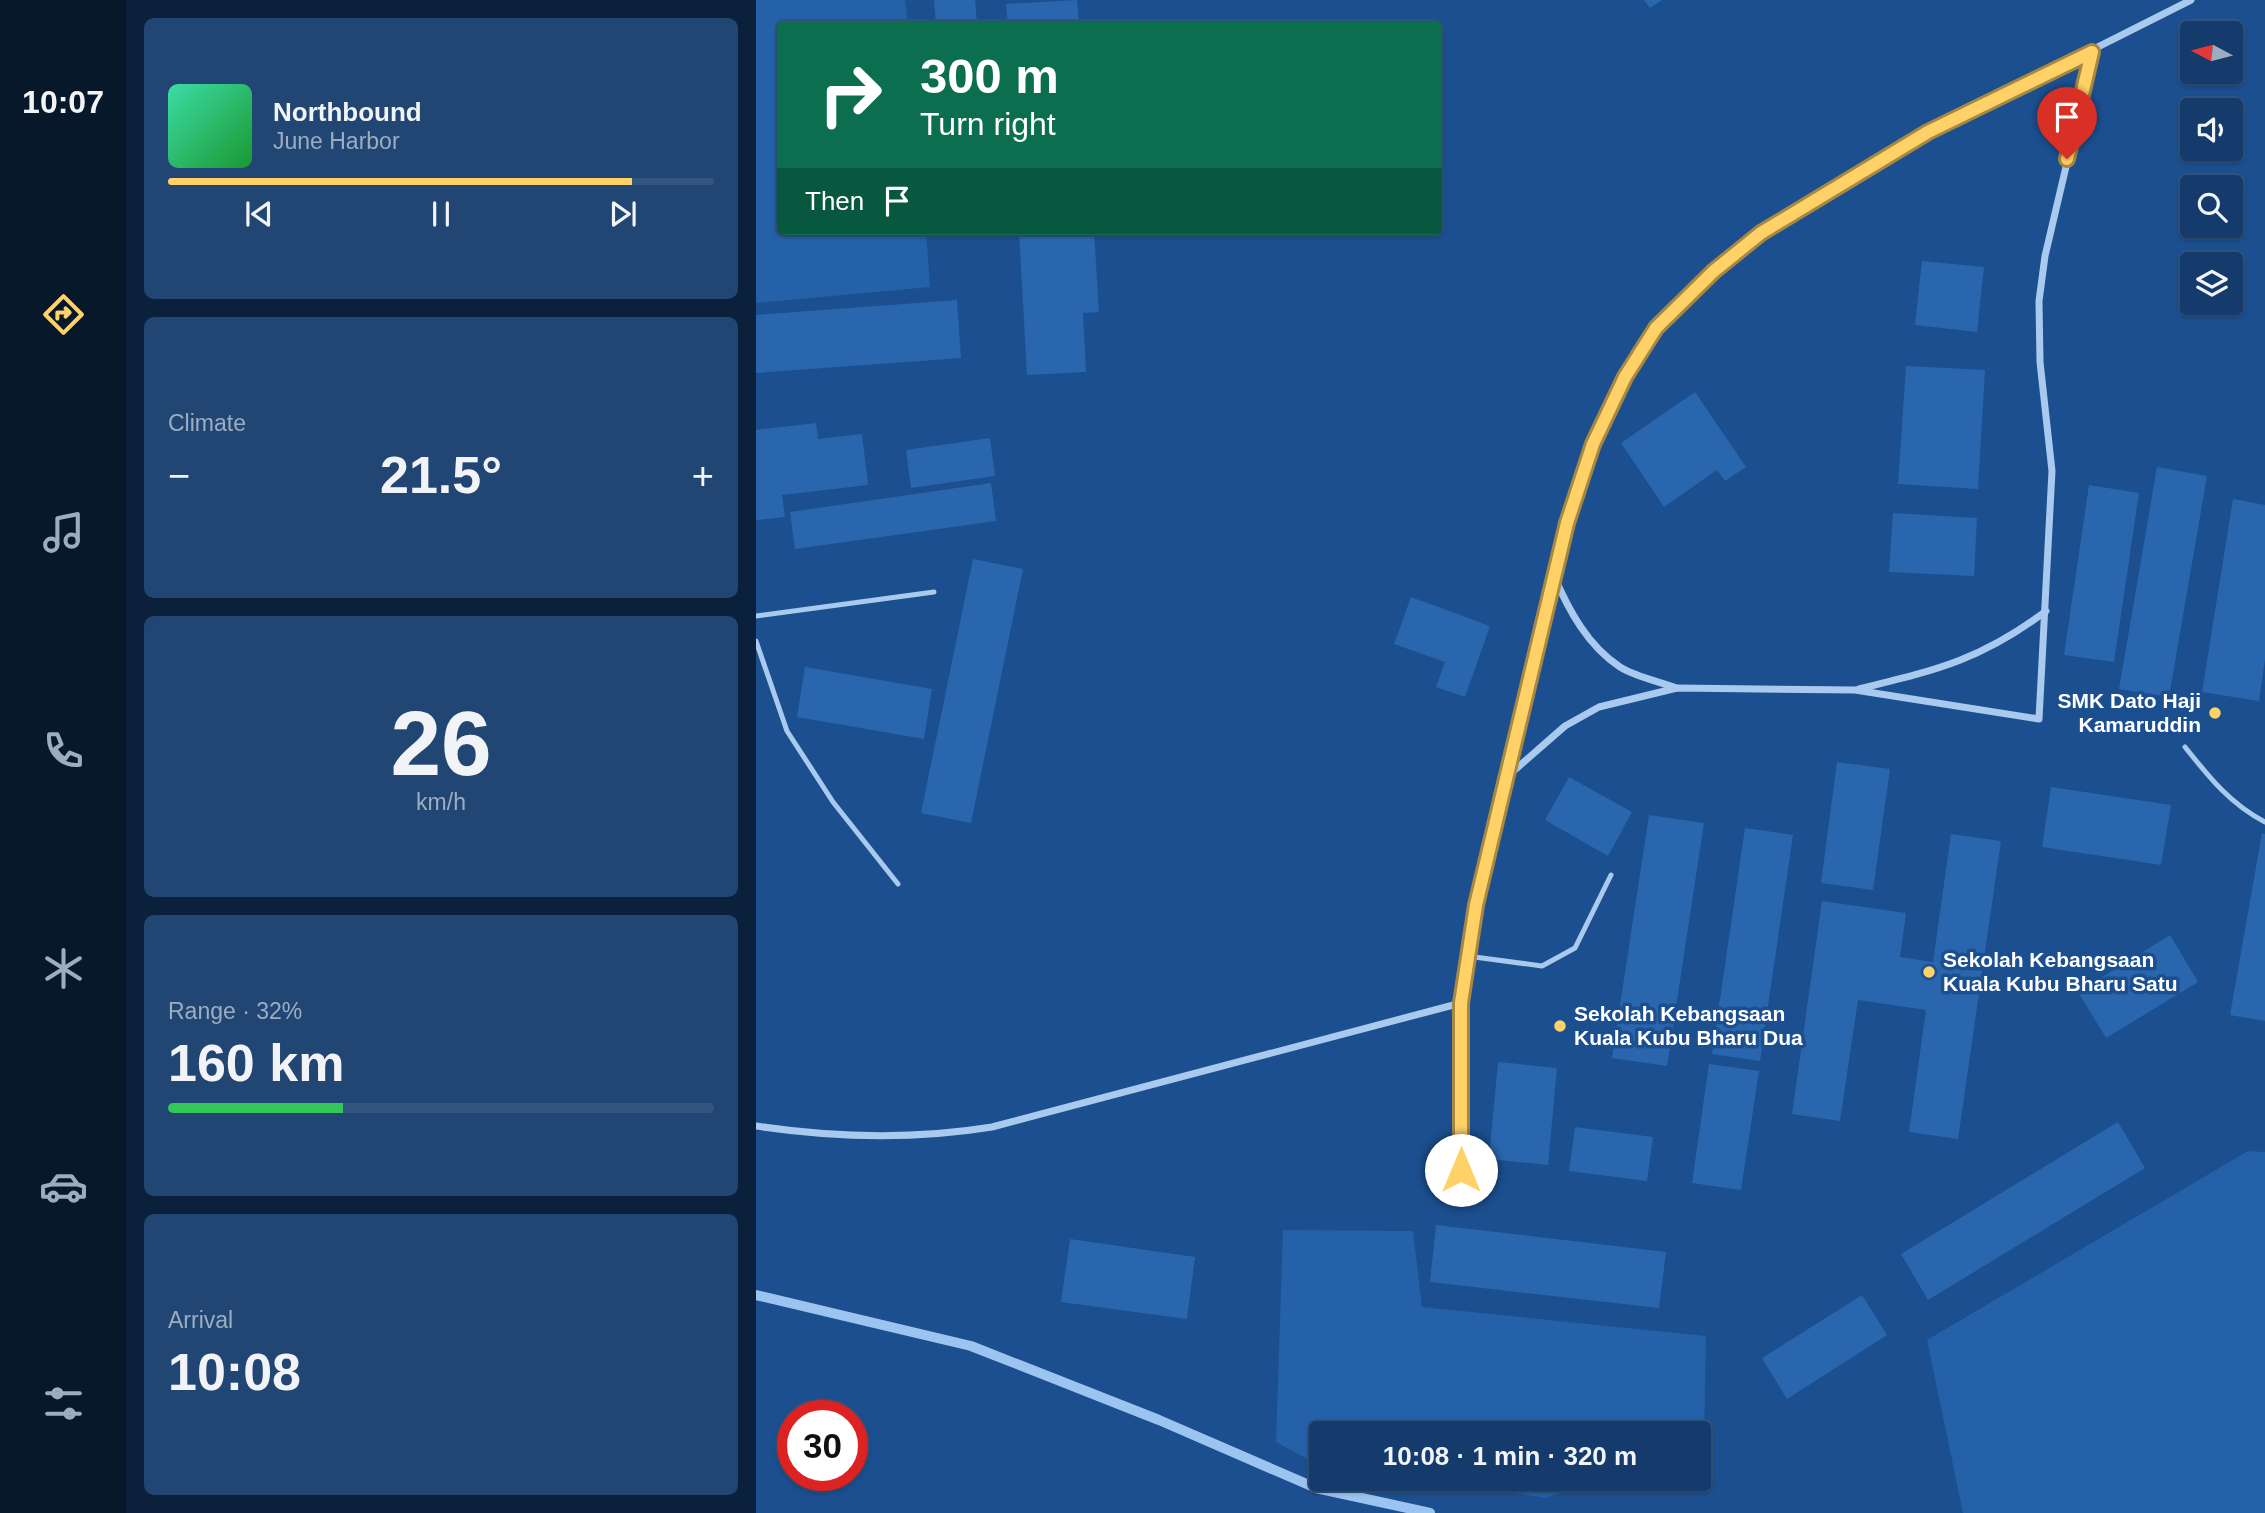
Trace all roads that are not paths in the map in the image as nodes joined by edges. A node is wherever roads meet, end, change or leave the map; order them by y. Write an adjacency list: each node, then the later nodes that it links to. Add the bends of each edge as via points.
1 (2191, 0): 2 (street)
2 (2092, 52): 3 (street, via 1928,132 1761,233 1714,271 1656,328 1625,377 1593,444); 5 (street, via 2039,301 2040,362 2052,471)
3 (1553, 575): 8 (street, via 1568,610 1598,649 1622,668); 11 (street)
4 (934, 592): 6 (lane)
5 (2046, 611): 9 (street, via 2009,639 1970,658); 9 (street, via 2039,719)
6 (756, 616)
7 (756, 641): 14 (lane, via 787,731 834,802)
8 (1676, 688): 9 (street); 11 (street, via 1599,707 1565,726)
9 (1854, 690)
10 (2185, 747): 12 (lane, via 2221,792)
11 (1509, 774): 15 (street)
12 (2265, 822)
13 (1611, 875): 15 (lane, via 1574,948 1542,966)
14 (898, 884)
15 (1467, 956): 16 (street)
16 (1461, 1003): 17 (street, via 992,1127 937,1136 873,1137 823,1136); 18 (street)
17 (756, 1126)
18 (1461, 1170)

